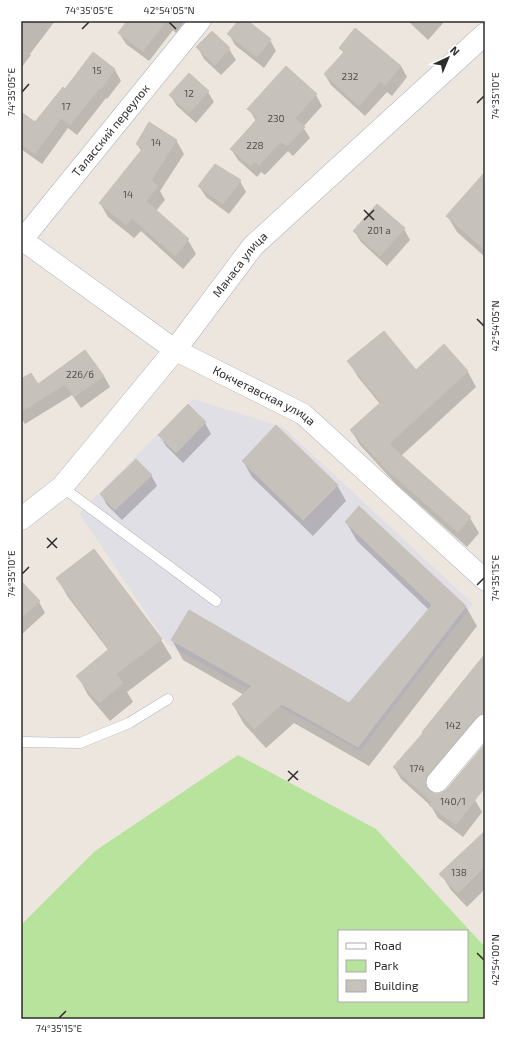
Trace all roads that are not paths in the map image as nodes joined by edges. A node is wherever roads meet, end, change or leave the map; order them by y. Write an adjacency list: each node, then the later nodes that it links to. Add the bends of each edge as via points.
1 (200, 21): 3 (street, Таласский переулок)
2 (485, 34): 4 (street, Манаса улица, via 253,246)
3 (22, 240): 4 (street, Кокчетавская улица)
4 (175, 350): 5 (street, Манаса улица); 7 (street, Кокчетавская улица, via 303,414)
5 (62, 488): 6 (street, Манаса улица); 8 (lane)
6 (21, 520)
7 (485, 580)
8 (216, 601)
9 (168, 699): 11 (lane, via 129,723 80,743)
10 (485, 725): 12 (street)
11 (21, 742)
12 (437, 782)

